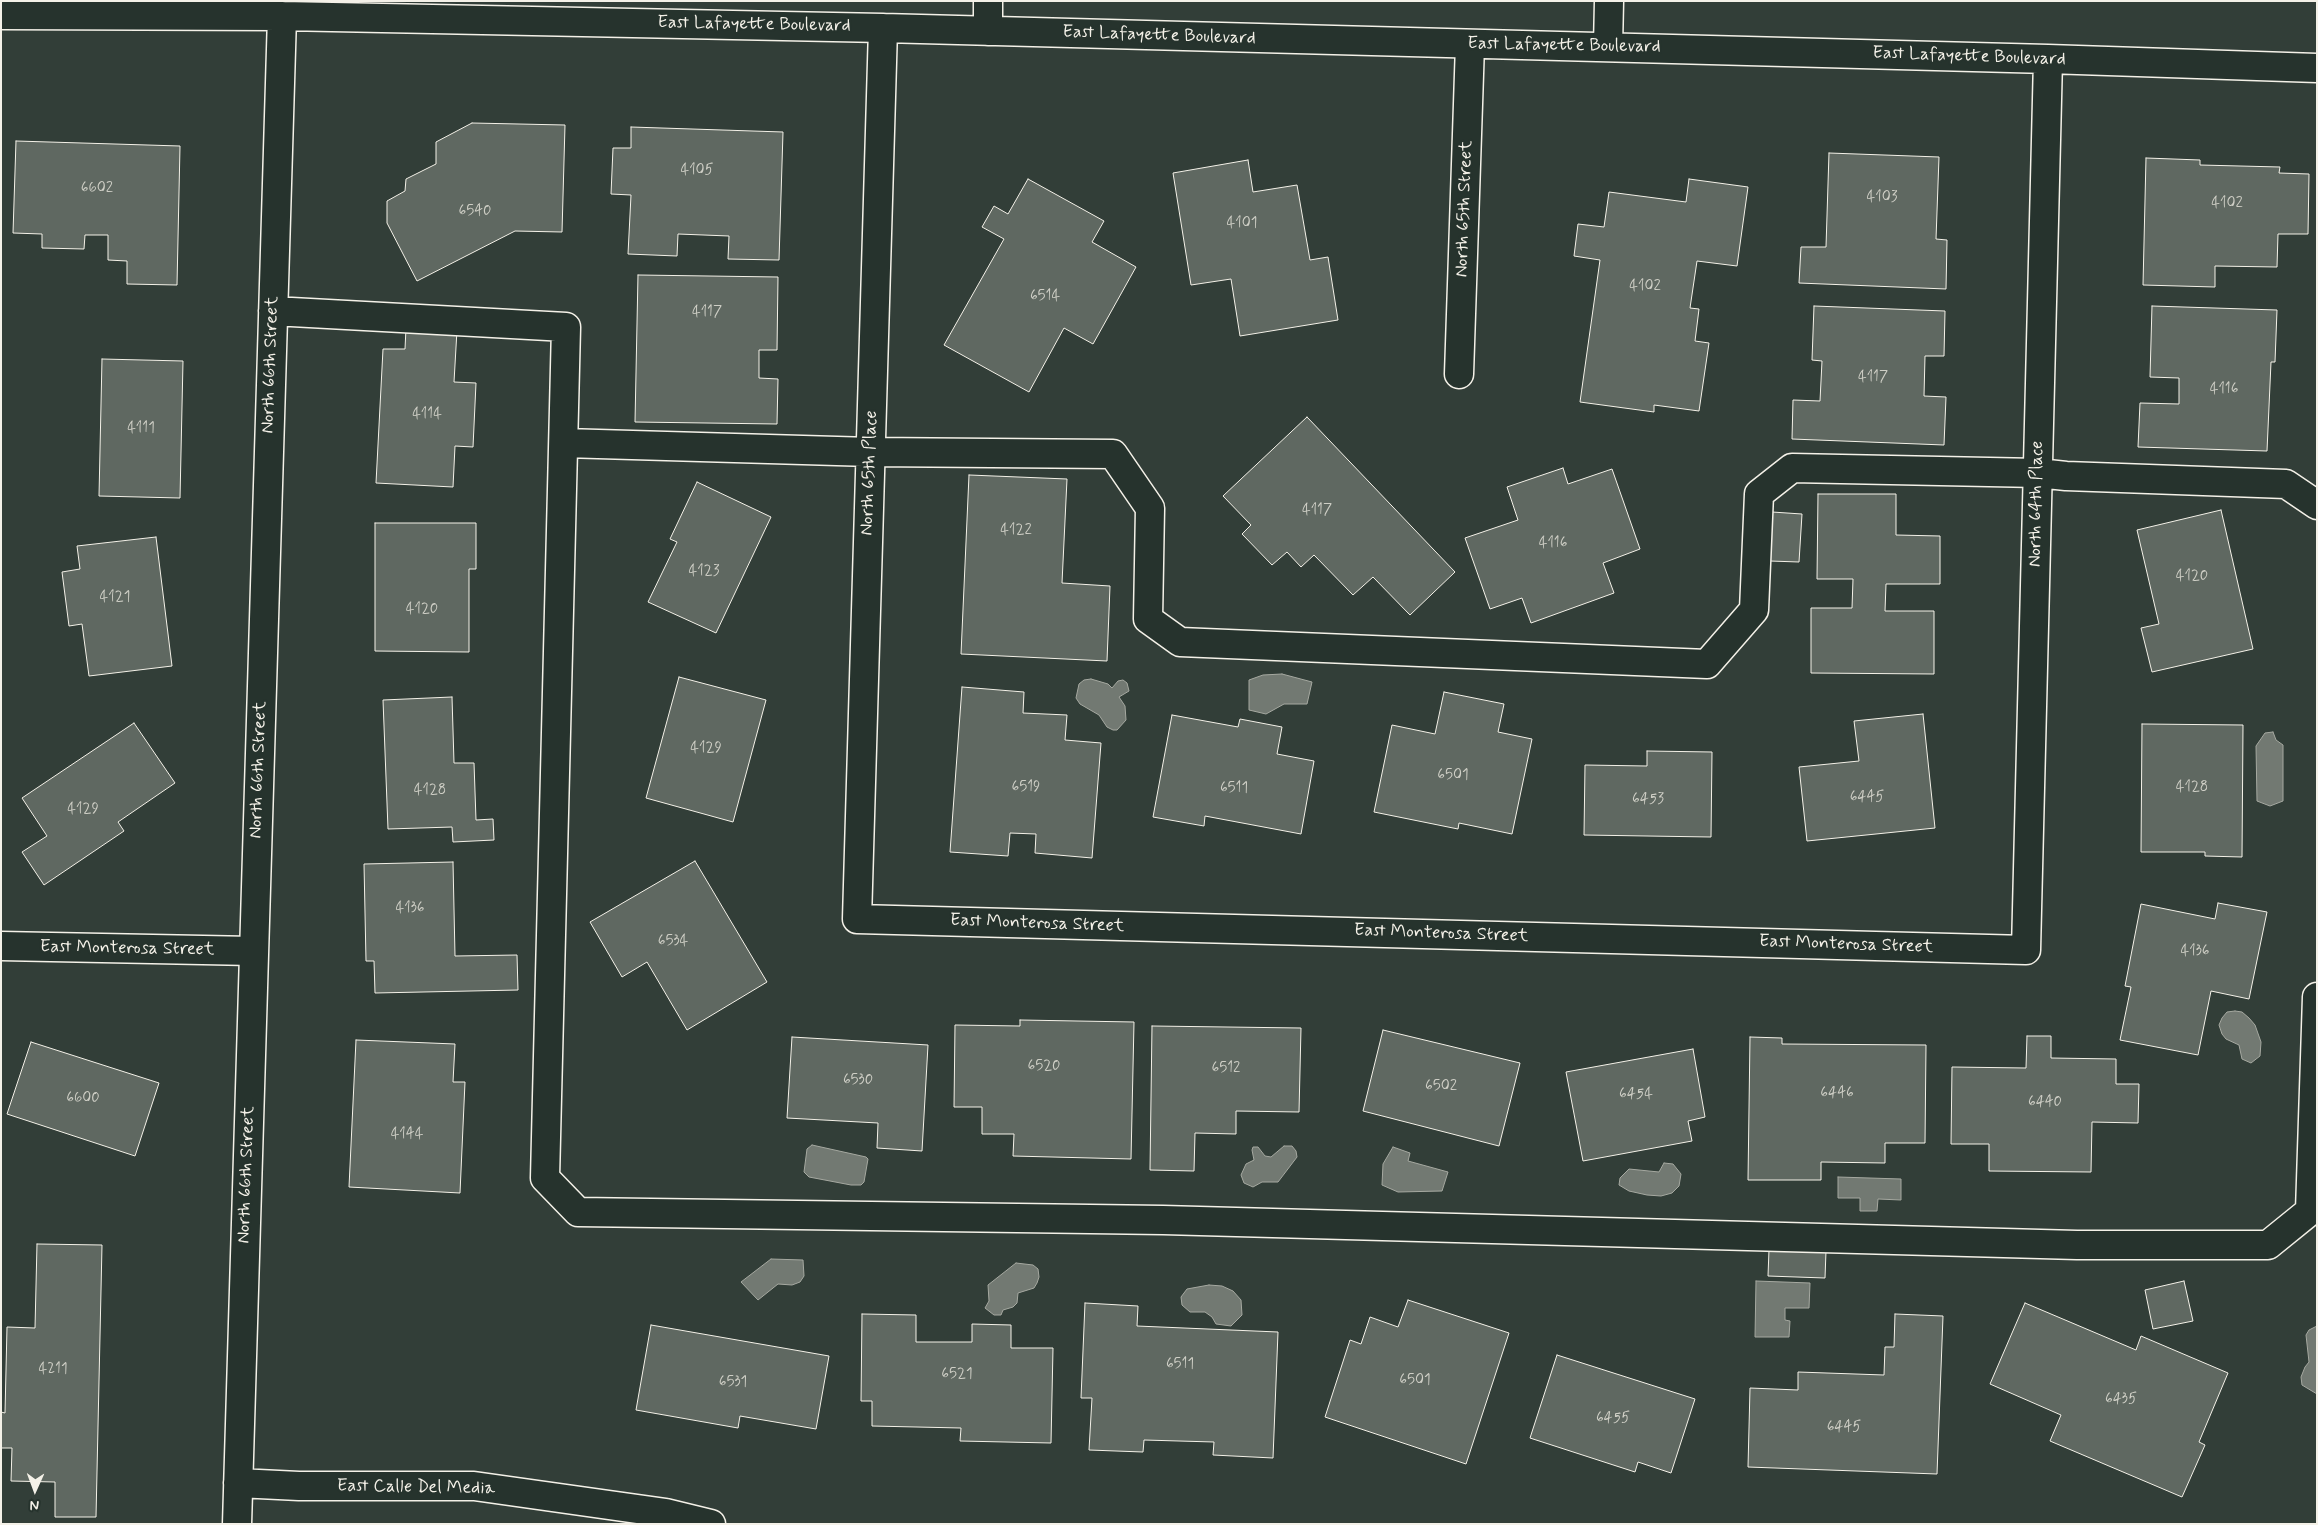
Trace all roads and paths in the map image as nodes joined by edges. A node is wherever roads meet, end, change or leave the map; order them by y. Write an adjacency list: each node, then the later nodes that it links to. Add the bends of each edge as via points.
1 (988, 1): 6 (street)
2 (1609, 1): 8 (street)
3 (1, 15): 4 (street, East Lafayette Boulevard)
4 (282, 16): 5 (street, East Lafayette Boulevard); 11 (street, North 66th Street)
5 (883, 28): 6 (street, East Lafayette Boulevard); 14 (street, North 65th Place)
6 (988, 31): 7 (street, East Lafayette Boulevard)
7 (1470, 44): 8 (street, East Lafayette Boulevard); 12 (street, North 65th Street)
8 (1608, 47): 9 (street, East Lafayette Boulevard)
9 (2048, 59): 10 (street, East Lafayette Boulevard); 15 (street, North 64th Place)
10 (2317, 68)
11 (273, 311): 13 (street, via 566,327); 20 (street, North 66th Street)
12 (1459, 374)
13 (564, 443): 14 (street); 21 (street, via 545,1178 578,1212 1163,1220 2077,1245 2268,1245 2310,1211)
14 (871, 452): 15 (street, via 1113,454 1150,508 1148,619 1180,642 1707,664 1754,610 1759,494 1792,468); 17 (street, North 65th Place)
15 (2038, 473): 16 (street, via 2286,484); 19 (street, North 64th Place)
16 (2317, 505)
17 (857, 919): 19 (street, East Monterosa Street)
18 (1, 946): 20 (street, East Monterosa Street)
19 (2026, 950)
20 (254, 951): 22 (street, North 66th Street)
21 (2317, 997)
22 (238, 1483): 23 (street, North 66th Street); 24 (street, East Calle Del Media, via 474,1486 666,1514)
23 (237, 1524)
24 (711, 1524)

